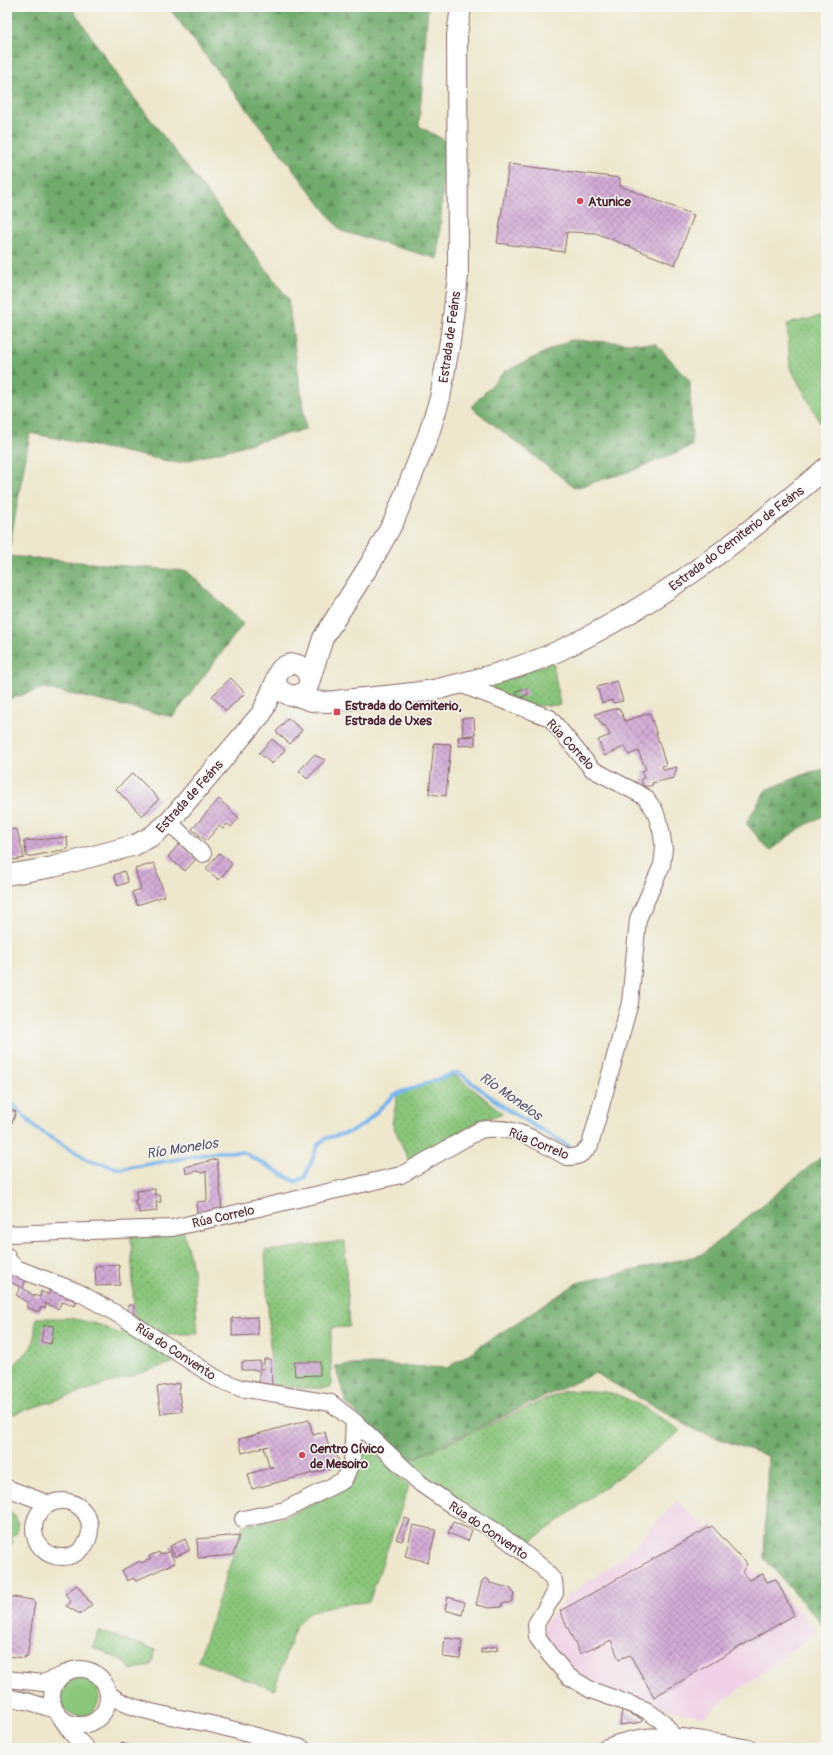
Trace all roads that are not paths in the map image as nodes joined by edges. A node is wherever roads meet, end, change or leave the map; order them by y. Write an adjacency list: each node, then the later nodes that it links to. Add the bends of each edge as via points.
1 (461, 7): 3 (street, Estrada de Feáns, via 457,36 458,276 440,398 428,436 394,521)
2 (826, 468): 6 (street, Estrada do Cemiterio de Feáns, via 717,556 609,626 552,653)
3 (323, 638): 4 (street, Estrada de Feáns, via 302,657); 7 (street, Estrada de Feáns)
4 (289, 664): 5 (street, Estrada de Feáns, via 281,669); 7 (street, via 300,665 308,674)
5 (276, 681): 7 (street, via 280,690); 8 (street, Estrada de Feáns)
6 (457, 683): 7 (street, Estrada do Cemiterio de Feáns, via 437,689 350,699); 12 (street, Rúa Correlo, via 550,718 592,769 645,796 655,811 661,830 664,848 662,865 638,919 630,1003 590,1145 586,1150 574,1158 567,1157 510,1129 480,1130 401,1175 172,1228)
7 (301, 689): 8 (street, Estrada de Feáns)
8 (262, 713): 9 (street, Estrada de Feáns)
9 (169, 822): 10 (street); 11 (street, Estrada de Feáns, via 152,836 135,845 53,867)
10 (203, 854)
11 (7, 875)
12 (7, 1234)
13 (7, 1256): 14 (street, Rúa do Convento, via 16,1268 78,1292 126,1319 216,1378 240,1388 331,1403)
14 (354, 1421): 19 (street, via 352,1461 344,1480 285,1510); 27 (street, Rúa do Convento, via 421,1484 497,1532 543,1568 554,1581 555,1593 536,1624 537,1637 568,1676 591,1690 646,1710 664,1722)
15 (7, 1488): 16 (street)
16 (24, 1495): 17 (street); 18 (street)
17 (49, 1504): 18 (street); 18 (street, via 68,1502 84,1512 89,1521 90,1531 82,1548 74,1554 65,1556 55,1556 46,1552 35,1536)
18 (36, 1517)
19 (244, 1519)
20 (63, 1675): 21 (street, via 43,1683); 22 (street, via 81,1668 91,1671 99,1676); 25 (street, via 52,1691 52,1701)
21 (7, 1679)
22 (108, 1693): 24 (street, via 115,1700); 26 (street, via 108,1703 104,1712)
23 (7, 1697): 25 (street, via 30,1702)
24 (130, 1707): 26 (street, via 113,1711); 30 (street)
25 (58, 1714): 26 (street, via 70,1723 79,1725); 28 (street)
26 (93, 1721): 29 (street)
27 (673, 1736): 31 (street, via 632,1738); 32 (street)
28 (86, 1748)
29 (89, 1748)
30 (302, 1748)
31 (604, 1748)
32 (749, 1748)

